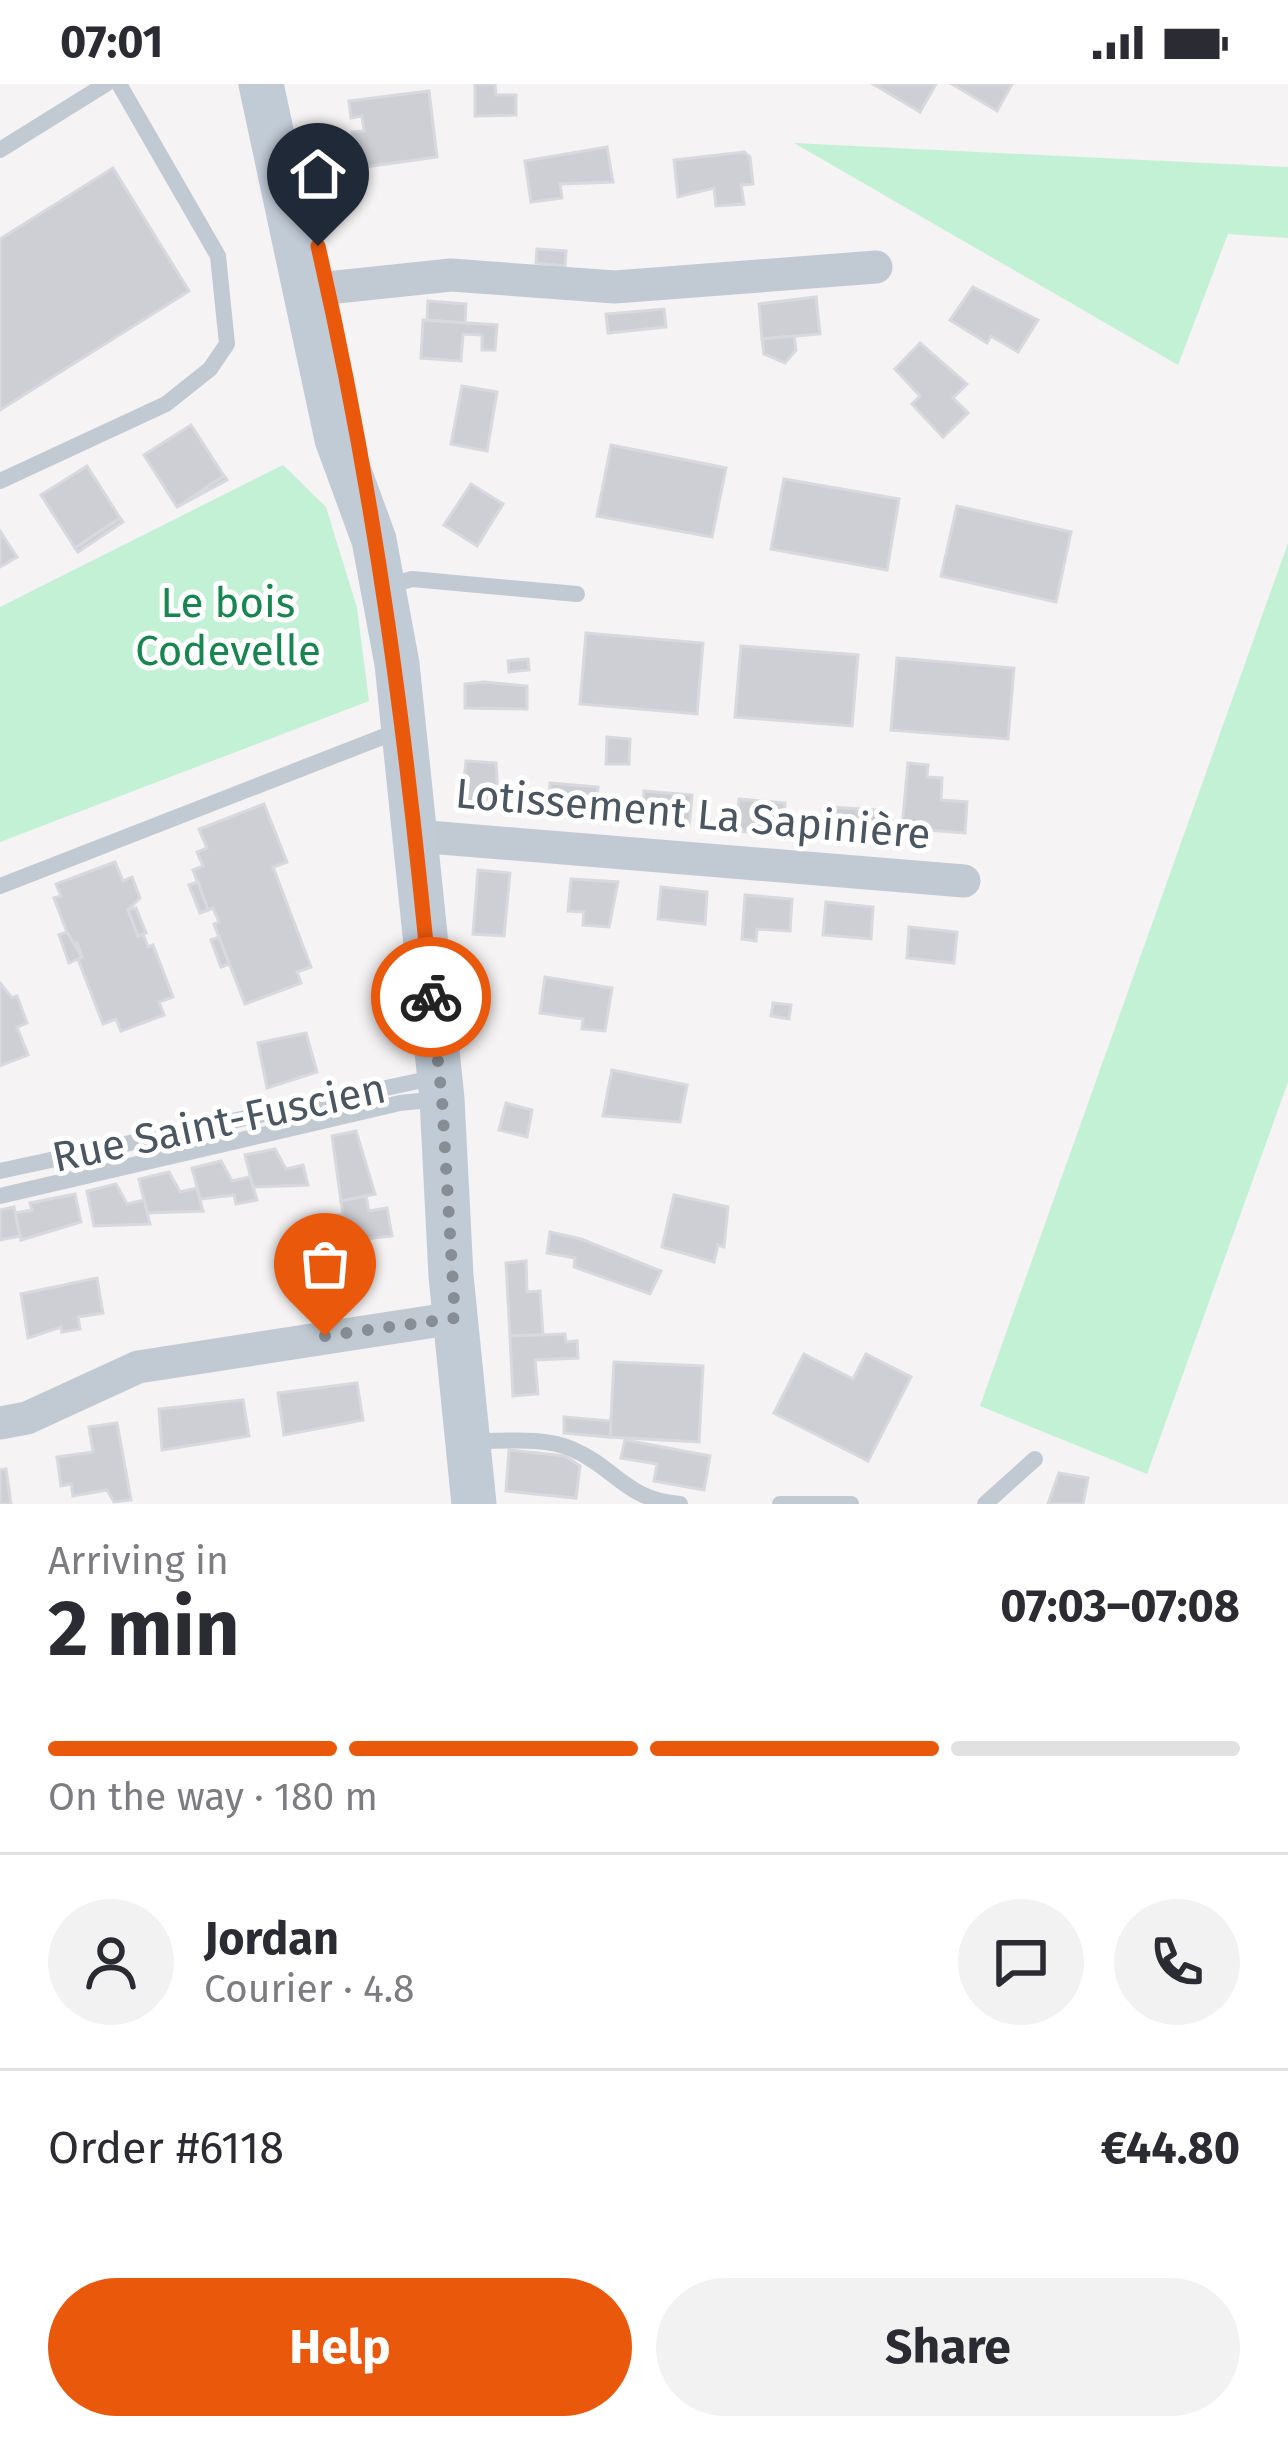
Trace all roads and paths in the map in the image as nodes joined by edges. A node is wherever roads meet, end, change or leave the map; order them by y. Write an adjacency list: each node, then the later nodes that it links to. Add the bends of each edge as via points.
1 (106, 84): 5 (lane)
2 (119, 84): 8 (lane, via 218,256 227,344 166,404)
3 (261, 84): 7 (main road, Rue Saint-Fuscien)
4 (282, 84): 7 (main road, Rue Saint-Fuscien)
5 (0, 150)
6 (876, 267): 7 (street, via 615,287 451,274)
7 (318, 288): 9 (main road, Rue Saint-Fuscien, via 338,439 364,502)
8 (0, 481)
9 (383, 587): 10 (lane, via 412,579); 11 (main road, Rue Saint-Fuscien)
10 (577, 594)
11 (404, 729): 12 (main road, Rue Saint-Fuscien); 14 (lane)
12 (416, 836): 13 (street, Lotissement La Sapinière); 15 (main road, Rue Saint-Fuscien)
13 (964, 881)
14 (0, 886)
15 (440, 1088): 16 (lane, Rue Saint-Fuscien); 17 (lane); 18 (main road, Rue Saint-Fuscien)
16 (0, 1171)
17 (0, 1196)
18 (455, 1318): 19 (street, via 138,1366); 20 (main road, Rue Saint-Fuscien)
19 (0, 1423)
20 (467, 1441): 22 (main road, Rue Saint-Fuscien); 23 (lane, via 567,1447 630,1493)
21 (1035, 1459): 26 (lane)
22 (474, 1504)
23 (680, 1504)
24 (780, 1504): 25 (lane)
25 (850, 1504)
26 (985, 1504)

